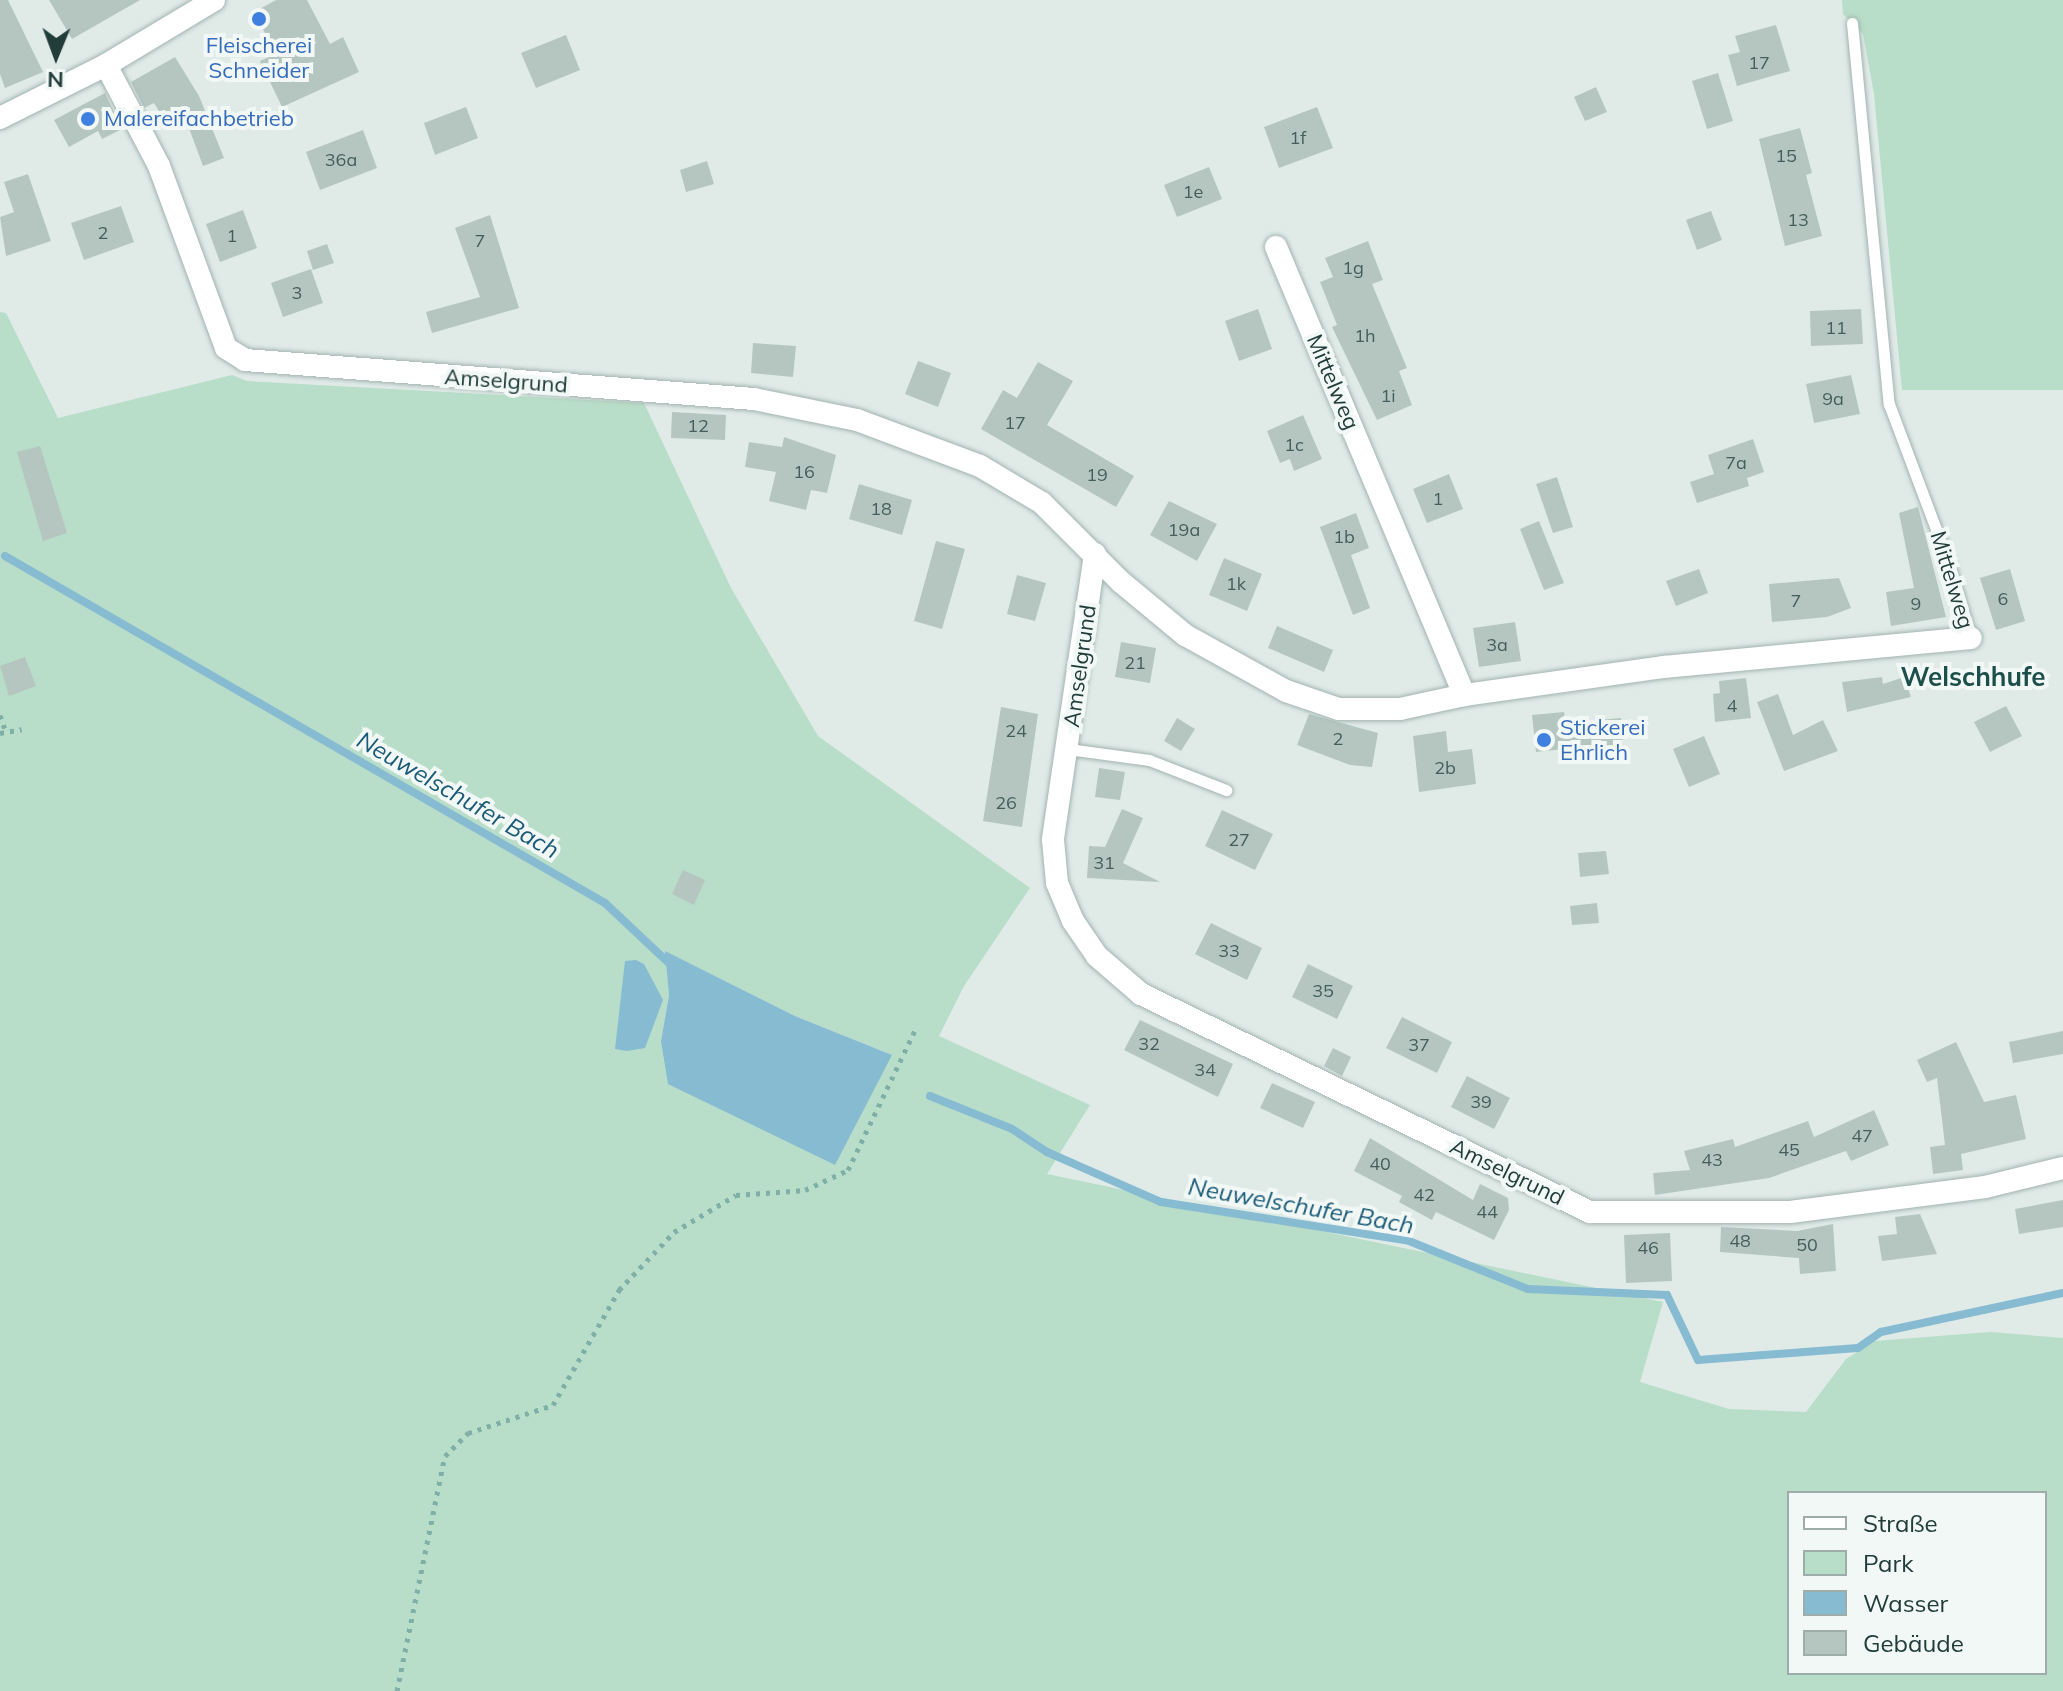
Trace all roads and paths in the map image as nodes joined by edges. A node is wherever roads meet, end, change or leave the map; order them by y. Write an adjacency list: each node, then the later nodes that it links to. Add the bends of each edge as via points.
1 (214, 0): 3 (street)
2 (1852, 23): 7 (lane, Mittelweg, via 1889,404)
3 (106, 65): 4 (street); 6 (street, Amselgrund, via 159,166 226,348 245,360 754,399 857,420 980,466 1042,503)
4 (0, 118)
5 (1276, 247): 8 (street, Mittelweg)
6 (1095, 554): 8 (street, Mittelweg, via 1185,635 1286,691 1366,713); 12 (street, Amselgrund)
7 (1971, 638): 8 (street, Mittelweg, via 1664,667)
8 (1464, 695)
9 (0, 715): 11 (path)
10 (22, 729): 11 (path)
11 (3, 732)
12 (1068, 749): 13 (lane, via 1149,760); 15 (street, Amselgrund, via 1053,840 1057,883 1073,921 1097,956 1141,994 1590,1212 1790,1212 1985,1187)
13 (1226, 790)
14 (915, 1030): 16 (path, via 848,1170 805,1190 736,1195 674,1232 619,1290 553,1405 468,1433 445,1456)
15 (2063, 1168)
16 (397, 1691)

